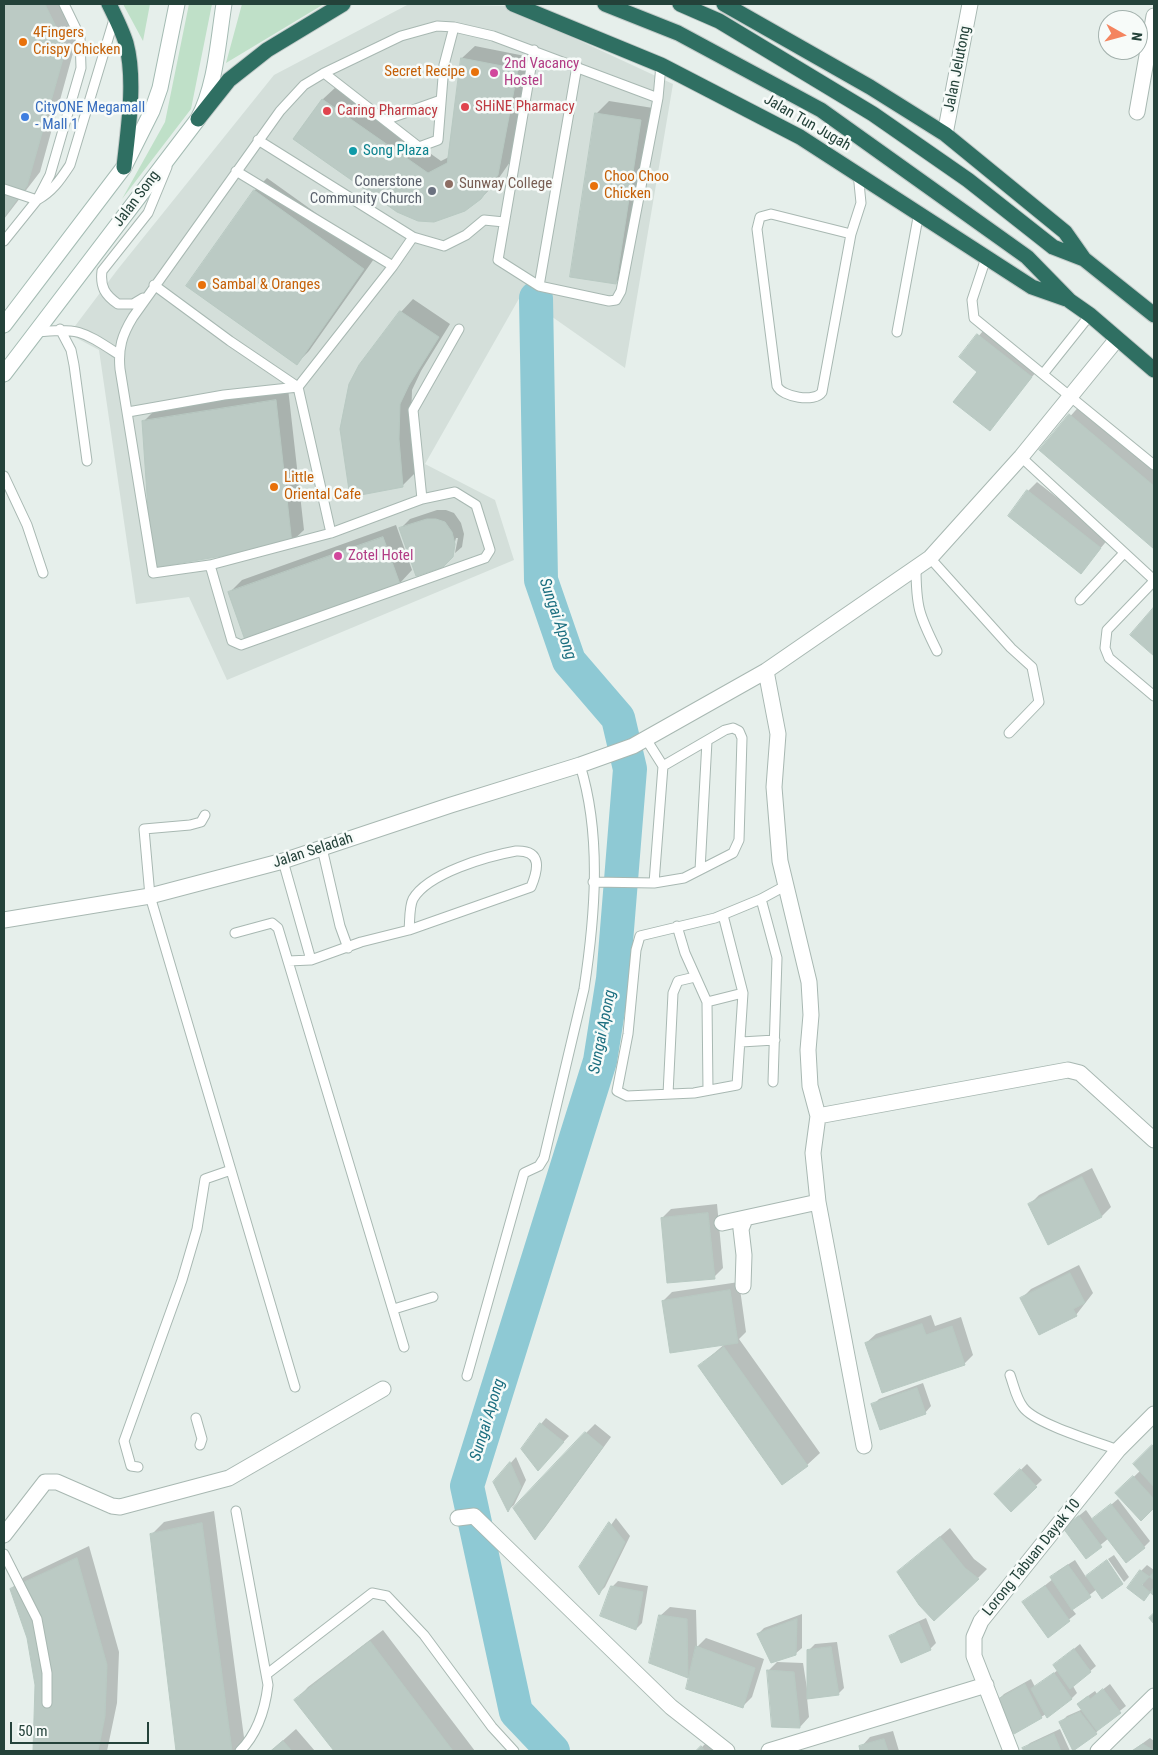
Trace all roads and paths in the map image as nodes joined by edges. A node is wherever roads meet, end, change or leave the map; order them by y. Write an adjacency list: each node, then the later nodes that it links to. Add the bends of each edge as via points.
1 (64, 4): 29 (lane, via 80,38 80,68 55,163)
2 (177, 4): 25 (street, Jalan Song, via 160,88)
3 (224, 4): 20 (street, Jalan Song, via 210,88)
4 (343, 4): 20 (highway, via 267,50 229,80)
5 (513, 4): 14 (highway, Jalan Tun Jugah)
6 (605, 4): 41 (highway, Jalan Tun Jugah, via 678,33 821,110 1027,256)
7 (680, 4): 36 (highway, via 720,22 873,114 968,180 1053,247)
8 (724, 4): 22 (highway)
9 (970, 4): 22 (street, Jalan Jelutong)
10 (112, 10): 25 (highway, via 126,44 129,70); 29 (lane, via 70,165 50,193)
11 (1154, 16): 19 (street)
12 (454, 27): 13 (lane); 16 (lane, via 437,26 401,36); 18 (lane, via 444,65)
13 (534, 50): 15 (lane); 31 (lane)
14 (661, 64): 17 (lane); 27 (highway, Jalan Tun Jugah, via 800,137)
15 (576, 66): 17 (lane); 39 (lane)
16 (324, 73): 21 (lane); 23 (lane, via 293,95)
17 (658, 98): 39 (lane, via 621,291 616,300)
18 (441, 100): 21 (lane); 21 (lane, via 438,140 419,147)
19 (1138, 112)
20 (198, 119): 24 (street, Jalan Song)
21 (385, 120)
22 (945, 134): 36 (highway, via 1065,232)
23 (258, 140): 26 (lane); 33 (lane)
24 (171, 155): 40 (lane, via 148,213 101,276 104,291 118,304 133,304); 47 (street, Jalan Song)
25 (124, 167): 44 (street, Jalan Song)
26 (236, 171): 37 (lane); 38 (lane)
27 (858, 173): 30 (highway, Jalan Tun Jugah); 32 (lane, via 861,203)
28 (4, 189): 29 (lane)
29 (37, 200): 34 (lane)
30 (919, 212): 35 (highway, Jalan Tun Jugah); 48 (lane)
31 (504, 222): 33 (lane, via 484,220 466,235 444,246); 39 (lane, via 498,260)
32 (851, 234): 32 (lane, via 822,392 813,398 784,394 777,386 757,229 760,217 771,214)
33 (413, 237): 37 (lane)
34 (4, 242)
35 (986, 258): 41 (highway, Jalan Tun Jugah, via 1032,286); 53 (lane, via 972,300 974,318)
36 (1084, 259): 43 (highway)
37 (393, 266): 54 (lane)
38 (154, 285): 40 (lane); 54 (lane)
39 (539, 286)
40 (147, 295): 50 (lane, via 125,330)
41 (1070, 301): 42 (highway, Jalan Tun Jugah)
42 (1090, 315): 49 (highway, Jalan Tun Jugah); 53 (lane)
43 (1154, 315)
44 (4, 325)
45 (60, 329): 47 (lane); 50 (lane, via 79,331); 58 (lane, via 71,350)
46 (459, 329): 61 (lane, via 413,410)
47 (37, 332): 52 (street, Jalan Song)
48 (897, 332)
49 (1117, 339): 51 (highway, Jalan Tun Jugah); 55 (street, Jalan Seladah)
50 (118, 354): 56 (lane)
51 (1154, 370)
52 (4, 374)
53 (1043, 374): 55 (lane)
54 (298, 387): 56 (lane, via 224,395); 62 (lane)
55 (1072, 396): 57 (street, Jalan Seladah); 59 (lane)
56 (128, 412): 65 (lane, via 154,573)
57 (1021, 457): 63 (lane); 64 (street, Jalan Seladah)
58 (87, 461)
59 (1154, 466)
60 (4, 476): 67 (lane, via 27,525)
61 (422, 499): 62 (lane); 65 (lane, via 455,492 476,505 490,550 484,558 241,645 232,641)
62 (331, 533): 65 (lane)
63 (1124, 553): 68 (lane); 69 (lane)
64 (930, 558): 66 (street, Jalan Seladah); 73 (lane, via 1032,667 1039,702)
65 (210, 565)
66 (916, 567): 70 (lane, via 917,605); 71 (street, Jalan Seladah)
67 (43, 573)
68 (1154, 580): 72 (lane, via 1107,630 1105,648 1109,658)
69 (1080, 600)
70 (937, 651)
71 (766, 671): 75 (street, Jalan Seladah); 84 (street, via 778,734 774,787)
72 (1154, 696)
73 (1009, 733)
74 (707, 741): 77 (lane); 81 (lane); 81 (lane, via 733,728 742,738 739,840 733,853)
75 (639, 742): 76 (street, Jalan Seladah); 77 (lane)
76 (580, 765): 79 (street, Jalan Seladah); 82 (lane, via 589,794)
77 (664, 766): 83 (lane)
78 (205, 815): 85 (lane, via 201,822 190,825 144,829)
79 (322, 848): 80 (street, Jalan Seladah); 92 (lane)
80 (283, 861): 85 (street, Jalan Seladah); 93 (lane)
81 (700, 870): 83 (lane, via 684,878)
82 (594, 882): 83 (lane); 114 (lane, via 584,989 544,1158 539,1166 524,1173)
83 (654, 883)
84 (785, 886): 86 (lane); 103 (street, via 809,982 810,1077)
85 (150, 896): 88 (street, Jalan Seladah); 105 (lane)
86 (761, 899): 87 (lane); 98 (lane, via 777,958)
87 (723, 915): 89 (lane); 96 (lane)
88 (4, 920)
89 (677, 926): 95 (lane); 102 (lane, via 640,936 617,1092 627,1096)
90 (409, 930): 90 (lane, via 412,900 442,874 516,850 526,850 534,857 538,869 531,887); 92 (lane)
91 (234, 933): 94 (lane, via 275,924)
92 (348, 948): 93 (lane)
93 (311, 960): 94 (lane)
94 (288, 961): 111 (lane)
95 (695, 977): 97 (lane); 102 (lane, via 678,981 672,993)
96 (743, 993): 97 (lane); 99 (lane)
97 (707, 1002): 101 (lane)
98 (775, 1040): 99 (lane); 100 (lane)
99 (741, 1042): 101 (lane, via 737,1085)
100 (773, 1082)
101 (708, 1090): 102 (lane)
102 (668, 1094)
103 (818, 1116): 104 (street, via 1068,1070 1080,1073); 106 (street, via 813,1153)
104 (1154, 1140)
105 (231, 1170): 115 (lane); 122 (lane, via 205,1179 197,1229 182,1280 124,1441 131,1466)
106 (818, 1202): 107 (street); 120 (street)
107 (745, 1219): 108 (street); 109 (street, via 741,1230)
108 (722, 1223)
109 (743, 1286)
110 (433, 1296): 111 (lane)
111 (394, 1309): 112 (lane)
112 (404, 1347)
113 (1010, 1375): 121 (lane, via 1024,1408 1040,1420)
114 (467, 1376)
115 (295, 1387)
116 (383, 1389): 125 (street, via 229,1478 120,1507 57,1482 45,1482)
117 (1154, 1414): 121 (street, Lorong Tabuan Dayak 10)
118 (196, 1418): 119 (lane, via 202,1439)
119 (200, 1445)
120 (864, 1446)
121 (1118, 1450): 128 (street, Lorong Tabuan Dayak 10, via 981,1621 974,1638 974,1656)
122 (138, 1467)
123 (236, 1511): 127 (lane)
124 (458, 1518): 133 (street, via 474,1516 671,1707)
125 (4, 1535)
126 (4, 1554): 130 (lane, via 37,1619)
127 (267, 1674): 131 (lane, via 266,1710 249,1743); 132 (lane, via 372,1593 387,1596 424,1635 492,1727)
128 (986, 1686): 134 (street); 135 (street, Lorong Tabuan Dayak 10)
129 (1154, 1696): 136 (street)
130 (47, 1703)
131 (240, 1751)
132 (514, 1751)
133 (727, 1751)
134 (769, 1751)
135 (1011, 1751)
136 (1098, 1751)

